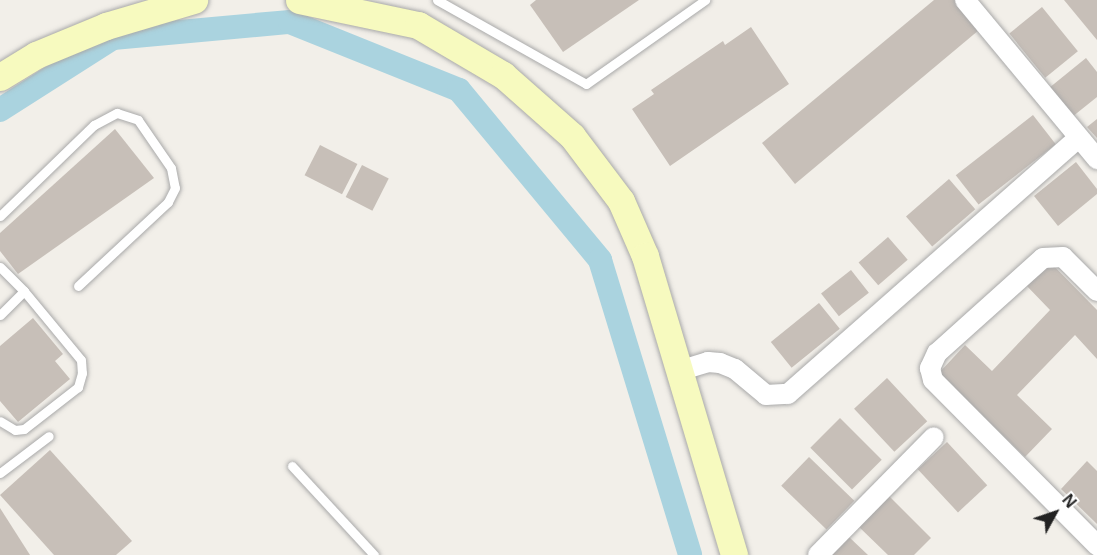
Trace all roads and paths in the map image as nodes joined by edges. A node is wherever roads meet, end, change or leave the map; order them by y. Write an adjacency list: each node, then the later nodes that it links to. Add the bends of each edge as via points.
1 (194, 0): 6 (street, via 106,26 36,55)
2 (298, 0): 15 (street, via 418,25 503,75 572,136 621,201 645,256)
3 (436, 0): 4 (lane, via 586,84)
4 (705, 0)
5 (965, 0): 7 (street)
6 (0, 77)
7 (1077, 139): 8 (street); 15 (street, via 788,394 766,395 735,369 720,363 708,362)
8 (1097, 159)
9 (0, 216): 11 (lane, via 94,125 117,113 138,120 171,168 175,188 168,202)
10 (0, 267): 12 (lane)
11 (78, 286)
12 (24, 291): 14 (lane); 16 (lane, via 81,360 82,373 78,387 24,429 15,430)
13 (1097, 291): 21 (street, via 1063,258 1043,258 937,353 930,368 933,380)
14 (0, 315)
15 (682, 370): 23 (street)
16 (0, 421)
17 (49, 436): 20 (lane)
18 (934, 437): 24 (street)
19 (292, 466): 22 (lane)
20 (0, 473)
21 (1097, 545)
22 (374, 555)
23 (734, 555)
24 (818, 555)

